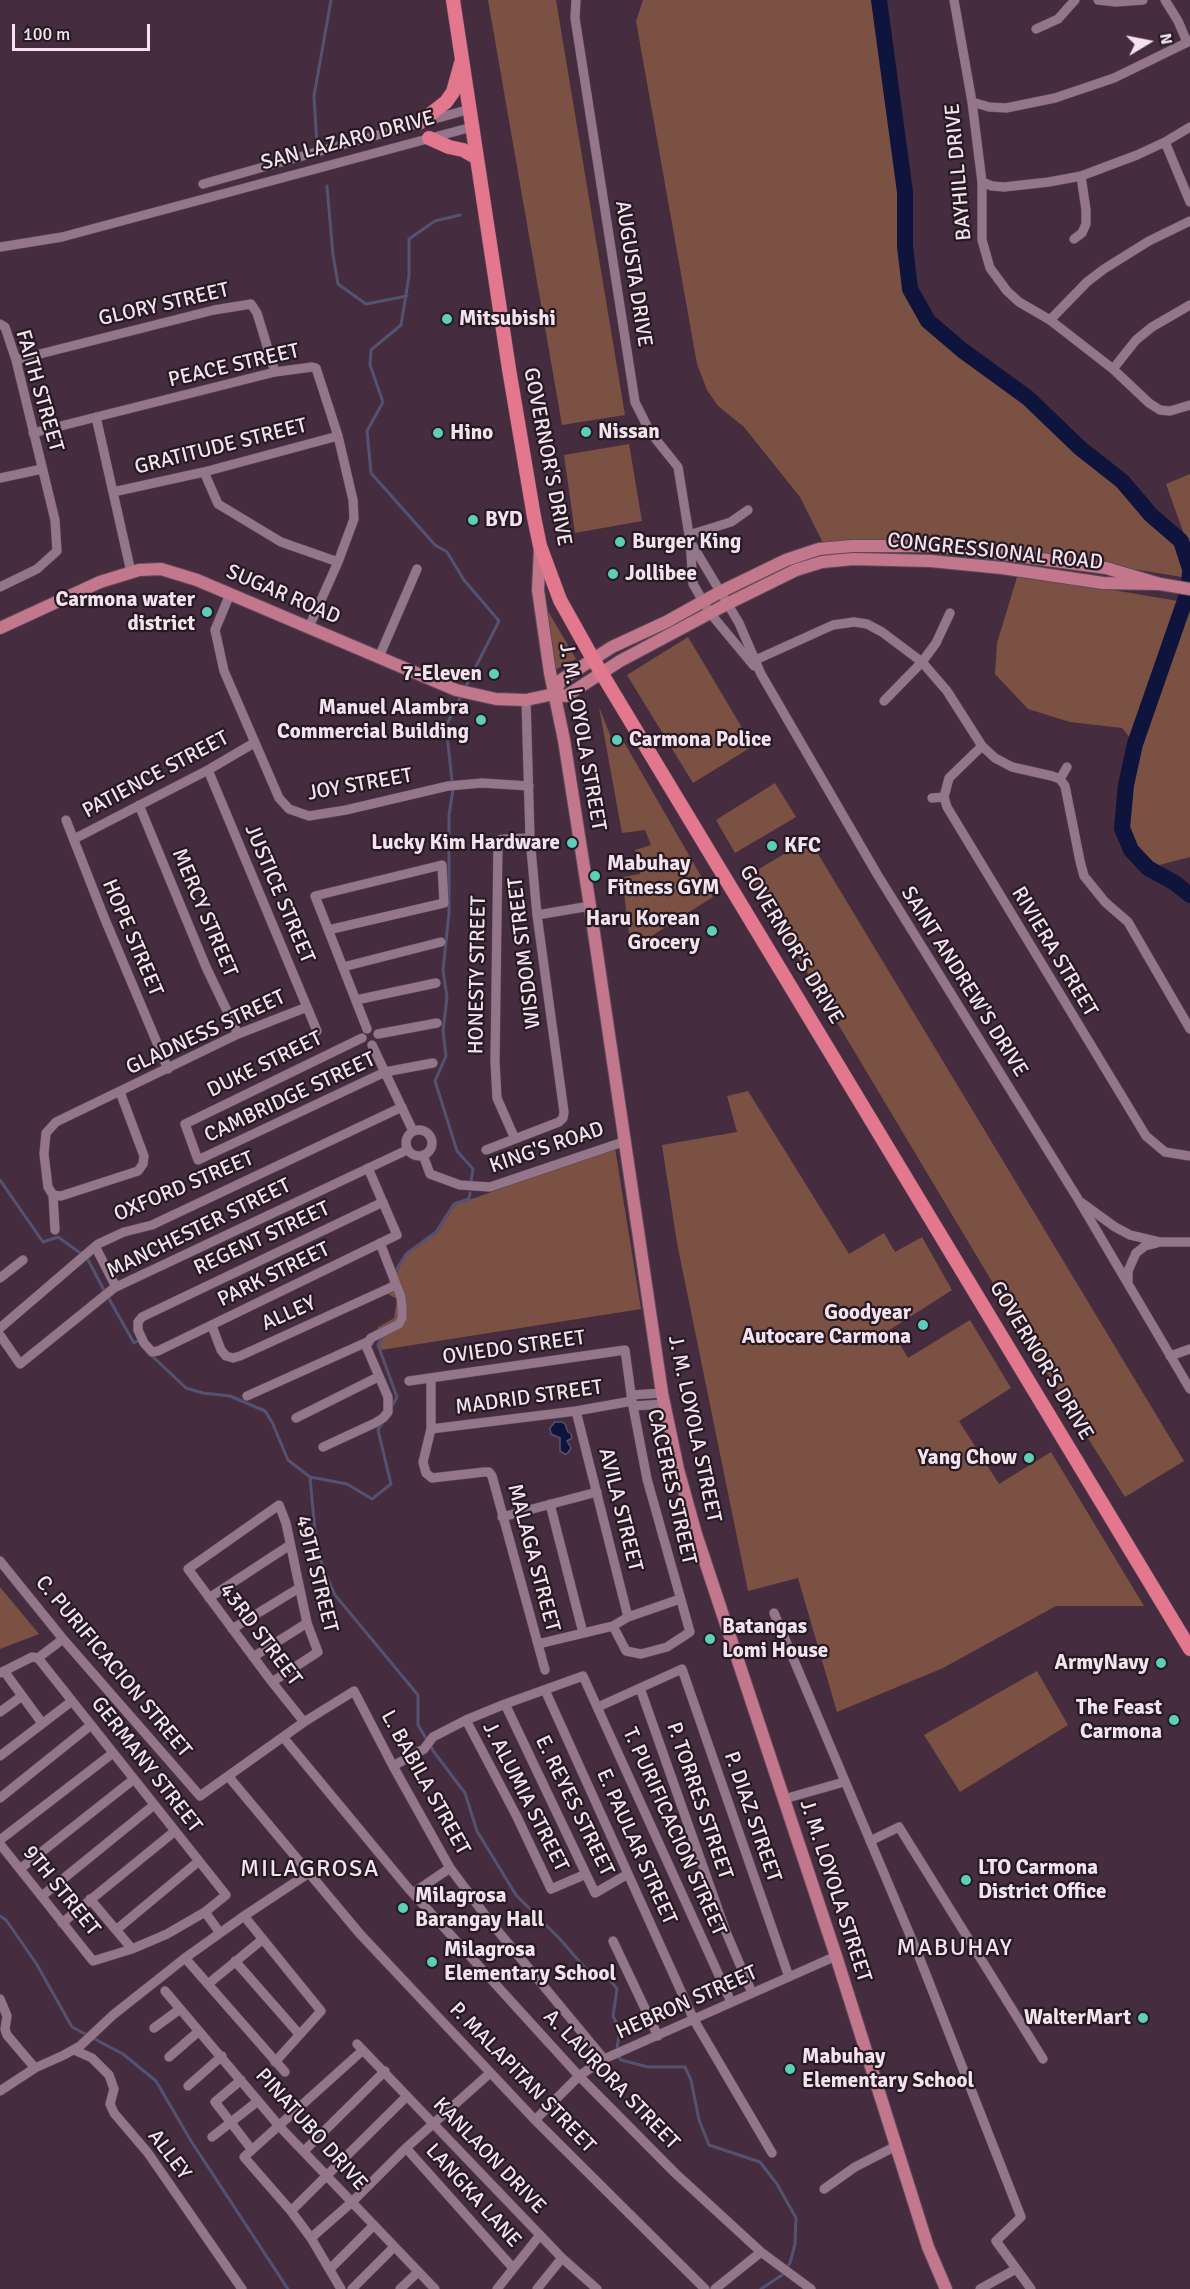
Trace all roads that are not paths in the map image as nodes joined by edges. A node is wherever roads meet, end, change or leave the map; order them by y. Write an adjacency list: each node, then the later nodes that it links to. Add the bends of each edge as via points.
1 (453, 0): 10 (highway, GOVERNOR'S DRIVE)
2 (576, 0): 44 (street, AUGUSTA DRIVE, via 575,18 635,402 650,432 678,468)
3 (954, 0): 11 (street, BAYHILL DRIVE)
4 (1075, 0): 8 (street, via 1058,19)
5 (1098, 0): 6 (street)
6 (1143, 0)
7 (1165, 0): 9 (street)
8 (1036, 29)
9 (1189, 41): 11 (street, via 1114,78 1055,98 1006,108)
10 (463, 58): 12 (highway, GOVERNOR'S DRIVE); 13 (highway, via 446,102)
11 (972, 102): 22 (street, BAYHILL DRIVE)
12 (470, 109): 13 (street, SAN LAZARO DRIVE); 14 (highway, GOVERNOR'S DRIVE)
13 (415, 124): 17 (street); 20 (street, SAN LAZARO DRIVE)
14 (472, 127): 16 (street, SAN LAZARO DRIVE); 19 (highway, GOVERNOR'S DRIVE)
15 (1190, 127): 18 (street)
16 (429, 138): 17 (street, SAN LAZARO DRIVE); 19 (highway)
17 (414, 141): 24 (street, SAN LAZARO DRIVE)
18 (1165, 142): 21 (street); 25 (street)
19 (477, 158): 45 (highway, GOVERNOR'S DRIVE)
20 (246, 172): 23 (street, SAN LAZARO DRIVE); 24 (street, SAN LAZARO DRIVE)
21 (1081, 176): 22 (street, via 1004,187); 27 (street, via 1086,224)
22 (982, 182): 30 (street, BAYHILL DRIVE, via 982,240 990,268 1019,302)
23 (203, 184)
24 (233, 191): 28 (street, SAN LAZARO DRIVE, via 62,237)
25 (1190, 202)
26 (1190, 221): 30 (street, via 1104,268)
27 (1074, 239)
28 (0, 246)
29 (1190, 305): 33 (street, via 1136,340)
30 (1050, 320): 33 (street, BAYHILL DRIVE)
31 (0, 324): 32 (street, FAITH STREET, via 5,327)
32 (16, 360): 34 (street, GLORY STREET, via 251,304); 37 (street, FAITH STREET)
33 (1113, 369): 35 (street, BAYHILL DRIVE, via 1160,410)
34 (275, 372): 36 (street, PEACE STREET); 38 (street, PEACE STREET, via 316,368)
35 (1190, 405)
36 (96, 417): 37 (street, PEACE STREET); 42 (street)
37 (33, 433): 39 (street, FAITH STREET)
38 (338, 436): 40 (street, GRATITUDE STREET); 46 (street, PEACE STREET, via 354,519)
39 (42, 469): 41 (street, FAITH STREET); 50 (street, FAITH STREET, via 55,520 57,551 37,569)
40 (204, 472): 42 (street, GRATITUDE STREET); 46 (street, via 218,504 281,542)
41 (0, 478)
42 (113, 492): 48 (street)
43 (748, 510): 44 (street, via 731,522)
44 (689, 538): 52 (street, AUGUSTA DRIVE); 54 (street, AUGUSTA DRIVE, via 693,584)
45 (540, 546): 61 (highway, GOVERNOR'S DRIVE, via 560,600); 65 (main road, J. M. LOYOLA STREET, via 538,590)
46 (338, 562): 58 (street, PEACE STREET)
47 (417, 569): 60 (street)
48 (130, 572): 53 (main road, SUGAR ROAD, via 171,571); 59 (main road, SUGAR ROAD)
49 (1162, 585): 51 (main road, CONGRESSIONAL ROAD); 52 (main road, CONGRESSIONAL ROAD, via 1106,568 1004,554 931,546 852,546 819,549 786,560); 55 (main road, CONGRESSIONAL ROAD, via 1103,583 931,561 853,559 796,570)
50 (0, 587)
51 (1190, 589)
52 (720, 592): 54 (main road, CONGRESSIONAL ROAD); 55 (street, AUGUSTA DRIVE)
53 (230, 594): 58 (main road, SUGAR ROAD); 68 (street, JOY STREET, via 215,630 224,671)
54 (703, 601): 56 (street, AUGUSTA DRIVE); 61 (main road, CONGRESSIONAL ROAD)
55 (727, 604): 56 (main road, CONGRESSIONAL ROAD); 62 (street, SAINT ANDREW'S DRIVE, via 739,623)
56 (710, 613): 62 (street, SAINT ANDREW'S DRIVE); 64 (main road, CONGRESSIONAL ROAD)
57 (950, 614): 63 (street)
58 (309, 627): 60 (main road, SUGAR ROAD)
59 (0, 628)
60 (379, 657): 66 (main road, SUGAR ROAD, via 475,696)
61 (593, 659): 64 (highway, GOVERNOR'S DRIVE); 65 (main road, via 561,680)
62 (753, 661): 63 (street, via 833,625 854,622 882,632); 111 (street, SAINT ANDREW'S DRIVE, via 877,874)
63 (922, 662): 67 (street); 69 (street, via 947,691)
64 (602, 672): 65 (main road, SUGAR ROAD, via 566,696); 159 (highway, GOVERNOR'S DRIVE)
65 (554, 694): 66 (main road, SUGAR ROAD); 80 (main road, J. M. LOYOLA STREET)
66 (525, 700): 73 (street, WISDOM STREET)
67 (884, 701)
68 (254, 742): 71 (street, PATIENCE STREET); 73 (street, JOY STREET, via 279,798 289,809 309,816 452,786)
69 (981, 746): 72 (street, via 1012,767); 74 (street, via 950,778)
70 (1067, 767): 72 (street)
71 (208, 770): 76 (street, PATIENCE STREET); 87 (street, JUSTICE STREET)
72 (1060, 779): 90 (street, via 1069,797 1084,876 1128,922)
73 (528, 786): 78 (street, WISDOM STREET)
74 (944, 796): 75 (street); 107 (street, RIVIERA STREET, via 952,817 1146,1137 1165,1152)
75 (932, 798)
76 (140, 805): 79 (street, PATIENCE STREET); 92 (street, MERCY STREET, via 206,967)
77 (66, 820): 79 (street, HOPE STREET)
78 (530, 838): 81 (street, WISDOM STREET); 102 (street, HONESTY STREET, via 504,839 498,844 497,1098)
79 (74, 839): 97 (street, HOPE STREET)
80 (590, 906): 81 (street); 103 (main road, J. M. LOYOLA STREET)
81 (537, 915): 102 (street, WISDOM STREET, via 564,1112 559,1122)
82 (328, 930): 82 (street, via 444,903 442,865 315,896); 84 (street)
83 (441, 942): 84 (street)
84 (343, 967): 86 (street)
85 (436, 983): 86 (street)
86 (356, 1000): 89 (street)
87 (307, 1006): 91 (street, JUSTICE STREET); 92 (street, GLADNESS STREET)
88 (437, 1023): 93 (street)
89 (367, 1029): 93 (street); 94 (street)
90 (1190, 1029)
91 (317, 1032)
92 (238, 1034): 97 (street, GLADNESS STREET)
93 (378, 1034): 95 (street)
94 (362, 1038): 95 (street); 108 (street, DUKE STREET, via 184,1124)
95 (372, 1045): 98 (street)
96 (433, 1063): 98 (street, CAMBRIDGE STREET)
97 (168, 1068): 99 (street, GLADNESS STREET)
98 (385, 1072): 100 (street); 108 (street, CAMBRIDGE STREET)
99 (120, 1092): 110 (street, GLADNESS STREET, via 56,1122 46,1133 44,1154 48,1187); 110 (street, GLADNESS STREET, via 144,1156 143,1164 138,1171 61,1196)
100 (402, 1107): 101 (street); 117 (street, OXFORD STREET, via 152,1225 110,1238)
101 (413, 1131): 104 (street, via 407,1137); 106 (street, via 425,1131 431,1138 431,1146)
102 (515, 1139): 105 (street, WISDOM STREET)
103 (626, 1141): 106 (street, KING'S ROAD, via 490,1187 460,1185 430,1174); 136 (main road, J. M. LOYOLA STREET)
104 (407, 1150): 106 (street); 109 (street, MANCHESTER STREET)
105 (486, 1150)
106 (423, 1155)
107 (1190, 1156)
108 (198, 1160)
109 (368, 1168): 112 (street, PARK STREET); 122 (street, MANCHESTER STREET)
110 (53, 1195): 113 (street)
111 (1078, 1199): 114 (street, SAINT ANDREW'S DRIVE, via 1123,1231); 120 (street)
112 (383, 1202): 116 (street, PARK STREET, via 397,1235); 123 (street, REGENT STREET)
113 (55, 1230)
114 (1160, 1242): 115 (street, SAINT ANDREW'S DRIVE); 120 (street, via 1136,1252 1128,1271)
115 (1190, 1242)
116 (380, 1243): 121 (street); 124 (street, PARK STREET)
117 (96, 1248): 122 (street); 125 (street, OXFORD STREET)
118 (23, 1260): 119 (street)
119 (0, 1278)
120 (1129, 1285): 130 (street)
121 (396, 1286): 124 (street, ALLEY, via 233,1358 221,1350); 127 (street, via 402,1307 399,1324)
122 (116, 1287): 126 (street, MANCHESTER STREET, via 20,1364)
123 (157, 1309): 124 (street, PARK STREET, via 138,1322 138,1330 152,1352)
124 (212, 1326)
125 (0, 1328)
126 (0, 1335)
127 (367, 1342): 131 (street); 135 (street)
128 (1190, 1349): 130 (street)
129 (625, 1350): 132 (street, OVIEDO STREET); 137 (street, CACERES STREET)
130 (1170, 1356): 134 (street)
131 (378, 1377): 139 (street); 141 (street, via 389,1404 388,1412)
132 (430, 1378): 133 (street, OVIEDO STREET); 140 (street, MALAGA STREET)
133 (409, 1381)
134 (1190, 1389)
135 (247, 1396)
136 (663, 1399): 137 (street, MADRID STREET, via 650,1405); 137 (street, MADRID STREET, via 648,1394); 184 (main road, J. M. LOYOLA STREET, via 696,1534)
137 (632, 1401): 138 (street, MADRID STREET); 150 (street, CACERES STREET, via 647,1479)
138 (576, 1412): 140 (street, MADRID STREET); 142 (street, AVILA STREET)
139 (296, 1418)
140 (430, 1429): 144 (street, MALAGA STREET, via 423,1462 426,1473 432,1478 489,1472)
141 (323, 1448)
142 (597, 1492): 143 (street); 152 (street, AVILA STREET)
143 (550, 1504): 144 (street); 156 (street)
144 (502, 1517): 158 (street, MALAGA STREET)
145 (290, 1545): 147 (street, 49TH STREET, via 279,1505); 148 (street, 49TH STREET); 149 (street)
146 (0, 1561): 157 (street, C. PURIFICACION STREET)
147 (188, 1569): 149 (street, 43RD STREET)
148 (299, 1588): 153 (street, 49TH STREET); 155 (street)
149 (209, 1598): 155 (street, 43RD STREET)
150 (680, 1599): 152 (street); 154 (street, CACERES STREET, via 690,1632 667,1647 640,1653 626,1651)
151 (774, 1613): 182 (street)
152 (628, 1617): 154 (street)
153 (307, 1623): 160 (street); 164 (street, 49TH STREET, via 318,1652)
154 (613, 1626): 156 (street)
155 (232, 1629): 160 (street, 43RD STREET)
156 (583, 1633): 158 (street)
157 (63, 1639): 161 (street); 180 (street, C. PURIFICACION STREET, via 200,1796)
158 (538, 1644): 162 (street, MALAGA STREET)
159 (1190, 1649)
160 (253, 1657): 164 (street, 43RD STREET)
161 (38, 1658): 163 (street); 168 (street, GERMANY STREET)
162 (545, 1670)
163 (2, 1672): 167 (street)
164 (272, 1682): 173 (street, 43RD STREET)
165 (640, 1688): 170 (street); 209 (street, P. DIAZ STREET, via 682,1668); 212 (street, P. TORRES STREET, via 726,1932)
166 (545, 1690): 169 (street); 170 (street, T. PURIFICACION STREET, via 583,1676); 194 (street, E. PAULAR STREET)
167 (21, 1695): 171 (street); 174 (street)
168 (72, 1701): 174 (street); 175 (street, GERMANY STREET)
169 (505, 1704): 172 (street); 193 (street, E. REYES STREET)
170 (597, 1707): 214 (street, T. PURIFICACION STREET)
171 (0, 1712)
172 (466, 1720): 179 (street, via 433,1737 424,1749); 193 (street, J. ALUMIA STREET, via 551,1889)
173 (304, 1722): 176 (street); 179 (street, L. BABILA STREET, via 354,1691)
174 (42, 1723): 178 (street)
175 (91, 1725): 177 (street, GERMANY STREET); 183 (street)
176 (284, 1737): 180 (street); 195 (street, A. LAURORA STREET)
177 (113, 1753): 181 (street, GERMANY STREET); 188 (street)
178 (0, 1756)
179 (393, 1766): 190 (street, L. BABILA STREET)
180 (228, 1776): 192 (street, P. MALAPITAN STREET)
181 (134, 1779): 185 (street, GERMANY STREET); 191 (street)
182 (844, 1782): 184 (street); 187 (street)
183 (0, 1798)
184 (784, 1799): 206 (main road, J. M. LOYOLA STREET)
185 (154, 1805): 186 (street, GERMANY STREET); 196 (street)
186 (175, 1831): 189 (street, GERMANY STREET); 197 (street)
187 (870, 1841): 225 (street, via 899,1827); 259 (street, via 1021,2217 996,2241)
188 (0, 1842): 191 (street, 9TH STREET)
189 (199, 1861): 198 (street, GERMANY STREET, via 226,1895); 201 (street)
190 (450, 1868): 195 (street); 224 (street, L. BABILA STREET, via 488,1919)
191 (20, 1869): 196 (street, 9TH STREET)
192 (309, 1874): 199 (street); 230 (street, P. MALAPITAN STREET)
193 (586, 1874): 194 (street, E. REYES STREET, via 595,1893)
194 (628, 1874): 216 (street, E. PAULAR STREET)
195 (413, 1893): 231 (street, A. LAURORA STREET)
196 (42, 1896): 200 (street, 9TH STREET)
197 (90, 1899): 200 (street); 201 (street)
198 (205, 1912): 202 (street); 205 (street)
199 (244, 1916): 202 (street); 203 (street)
200 (62, 1923): 205 (street, 9TH STREET, via 93,1961)
201 (116, 1930): 205 (street)
202 (220, 1933): 207 (street)
203 (263, 1939): 208 (street); 219 (street, via 321,2011)
204 (613, 1941): 220 (street)
205 (132, 1949)
206 (836, 1956): 209 (street, HEBRON STREET); 242 (main road, J. M. LOYOLA STREET)
207 (185, 1958): 210 (street); 221 (street)
208 (235, 1961): 210 (street); 219 (street)
209 (789, 1977): 212 (street, HEBRON STREET)
210 (208, 1984): 226 (street)
211 (165, 1991): 215 (street, PINATUBO DRIVE)
212 (752, 1993): 214 (street, HEBRON STREET)
213 (0, 1999): 227 (street, via 7,2016 7,2035)
214 (732, 2002): 216 (street, HEBRON STREET)
215 (180, 2009): 217 (street); 218 (street, PINATUBO DRIVE)
216 (694, 2020): 220 (street, HEBRON STREET); 246 (street, E. PAULAR STREET)
217 (154, 2028)
218 (200, 2031): 222 (street, PINATUBO DRIVE); 223 (street)
219 (300, 2034): 226 (street)
220 (658, 2036): 224 (street, HEBRON STREET)
221 (77, 2048): 227 (street); 262 (street, ALLEY, via 109,2074 114,2089 110,2104 114,2113 148,2153)
222 (222, 2056): 232 (street, PINATUBO DRIVE); 233 (street)
223 (169, 2057)
224 (608, 2057): 231 (street, HEBRON STREET)
225 (1043, 2059)
226 (275, 2062): 229 (street)
227 (35, 2068): 234 (street)
228 (385, 2071): 235 (street, KANLAON DRIVE); 240 (street, KANLAON DRIVE, via 360,2048); 245 (street)
229 (285, 2072)
230 (490, 2073): 237 (street, P. MALAPITAN STREET); 239 (street)
231 (579, 2076): 237 (street, HEBRON STREET); 255 (street, A. LAURORA STREET)
232 (241, 2080): 236 (street, PINATUBO DRIVE); 238 (street, via 216,2102)
233 (189, 2086)
234 (0, 2091)
235 (407, 2096): 239 (street, KANLAON DRIVE); 247 (street)
236 (258, 2101): 238 (street); 240 (street, PINATUBO DRIVE)
237 (535, 2120): 271 (street, P. MALAPITAN STREET)
238 (231, 2122): 241 (street); 244 (street)
239 (434, 2122): 243 (street); 252 (street, KANLAON DRIVE)
240 (280, 2127): 244 (street); 245 (street, PINATUBO DRIVE)
241 (212, 2137)
242 (896, 2146): 248 (street); 274 (main road, J. M. LOYOLA STREET, via 928,2247)
243 (406, 2148): 249 (street); 257 (street, LANGKA LANE)
244 (252, 2150): 250 (street, via 244,2157)
245 (304, 2151): 247 (street, PINATUBO DRIVE)
246 (772, 2153)
247 (326, 2175): 249 (street, PINATUBO DRIVE); 250 (street)
248 (824, 2189)
249 (352, 2202): 251 (street, PINATUBO DRIVE); 253 (street)
250 (291, 2211): 253 (street)
251 (374, 2225): 254 (street, PINATUBO DRIVE); 258 (street)
252 (540, 2235): 256 (street, KANLAON DRIVE); 257 (street)
253 (311, 2238): 258 (street)
254 (394, 2247): 260 (street, PINATUBO DRIVE); 264 (street)
255 (761, 2252): 272 (street); 273 (street, A. LAURORA STREET)
256 (562, 2258): 261 (street, KANLAON DRIVE); 268 (street)
257 (513, 2268): 267 (street)
258 (330, 2269): 263 (street)
259 (1016, 2269): 275 (street); 276 (street)
260 (418, 2272): 265 (street); 266 (street, PINATUBO DRIVE)
261 (586, 2280): 269 (street); 270 (street, KANLAON DRIVE)
262 (242, 2289)
263 (340, 2289)
264 (352, 2289)
265 (400, 2289)
266 (435, 2289)
267 (497, 2289)
268 (537, 2289)
269 (579, 2289)
270 (597, 2289)
271 (705, 2289)
272 (715, 2289)
273 (811, 2289)
274 (946, 2289)
275 (980, 2289)
276 (1031, 2289)

